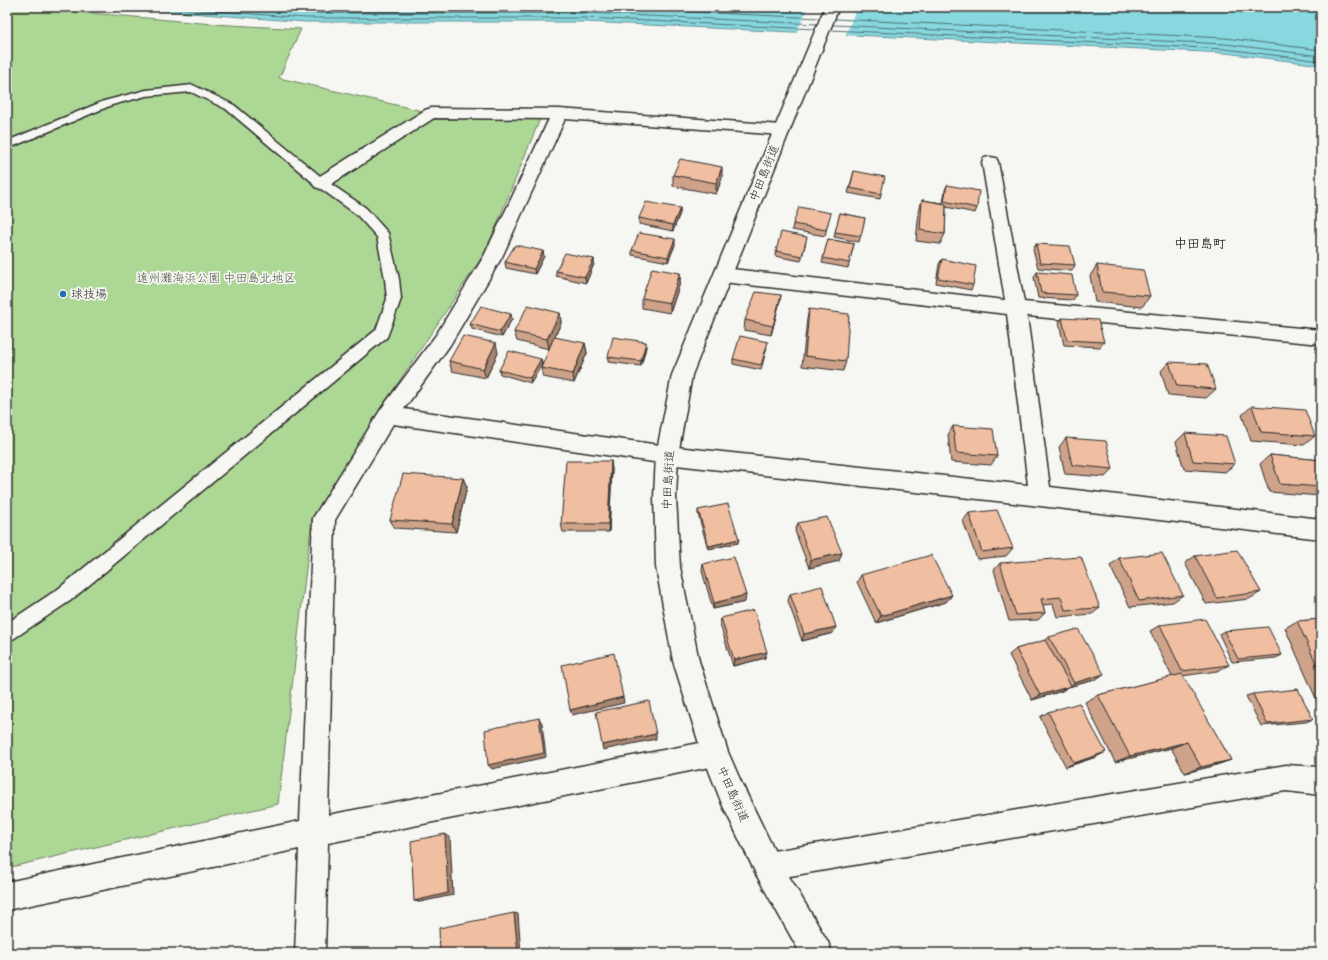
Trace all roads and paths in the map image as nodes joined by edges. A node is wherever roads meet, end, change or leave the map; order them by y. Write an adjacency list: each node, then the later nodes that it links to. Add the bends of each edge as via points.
1 (832, 7): 3 (street, 中田島街道)
2 (559, 114): 3 (street); 6 (street, via 431,113); 10 (street, via 493,257 443,340)
3 (782, 130): 7 (street, 中田島街道)
4 (7, 145): 6 (lane, via 108,103 146,93 193,88 230,107)
5 (990, 162): 8 (street)
6 (321, 183): 14 (lane, via 361,211 383,236 394,299 382,333 64,595)
7 (723, 275): 8 (street); 11 (street, 中田島街道, via 682,376)
8 (1016, 308): 9 (street); 12 (street)
9 (1321, 337)
10 (388, 415): 11 (street); 17 (street, via 324,518)
11 (667, 455): 12 (street); 15 (street, 中田島街道, via 665,497 668,567 686,661)
12 (1040, 496): 13 (street)
13 (1321, 529)
14 (7, 633)
15 (715, 753): 17 (street); 18 (street, 中田島街道)
16 (1321, 781): 18 (street, via 1286,778)
17 (314, 832): 19 (street); 20 (street)
18 (767, 866): 21 (street, 中田島街道)
19 (7, 896)
20 (310, 953)
21 (817, 953)

